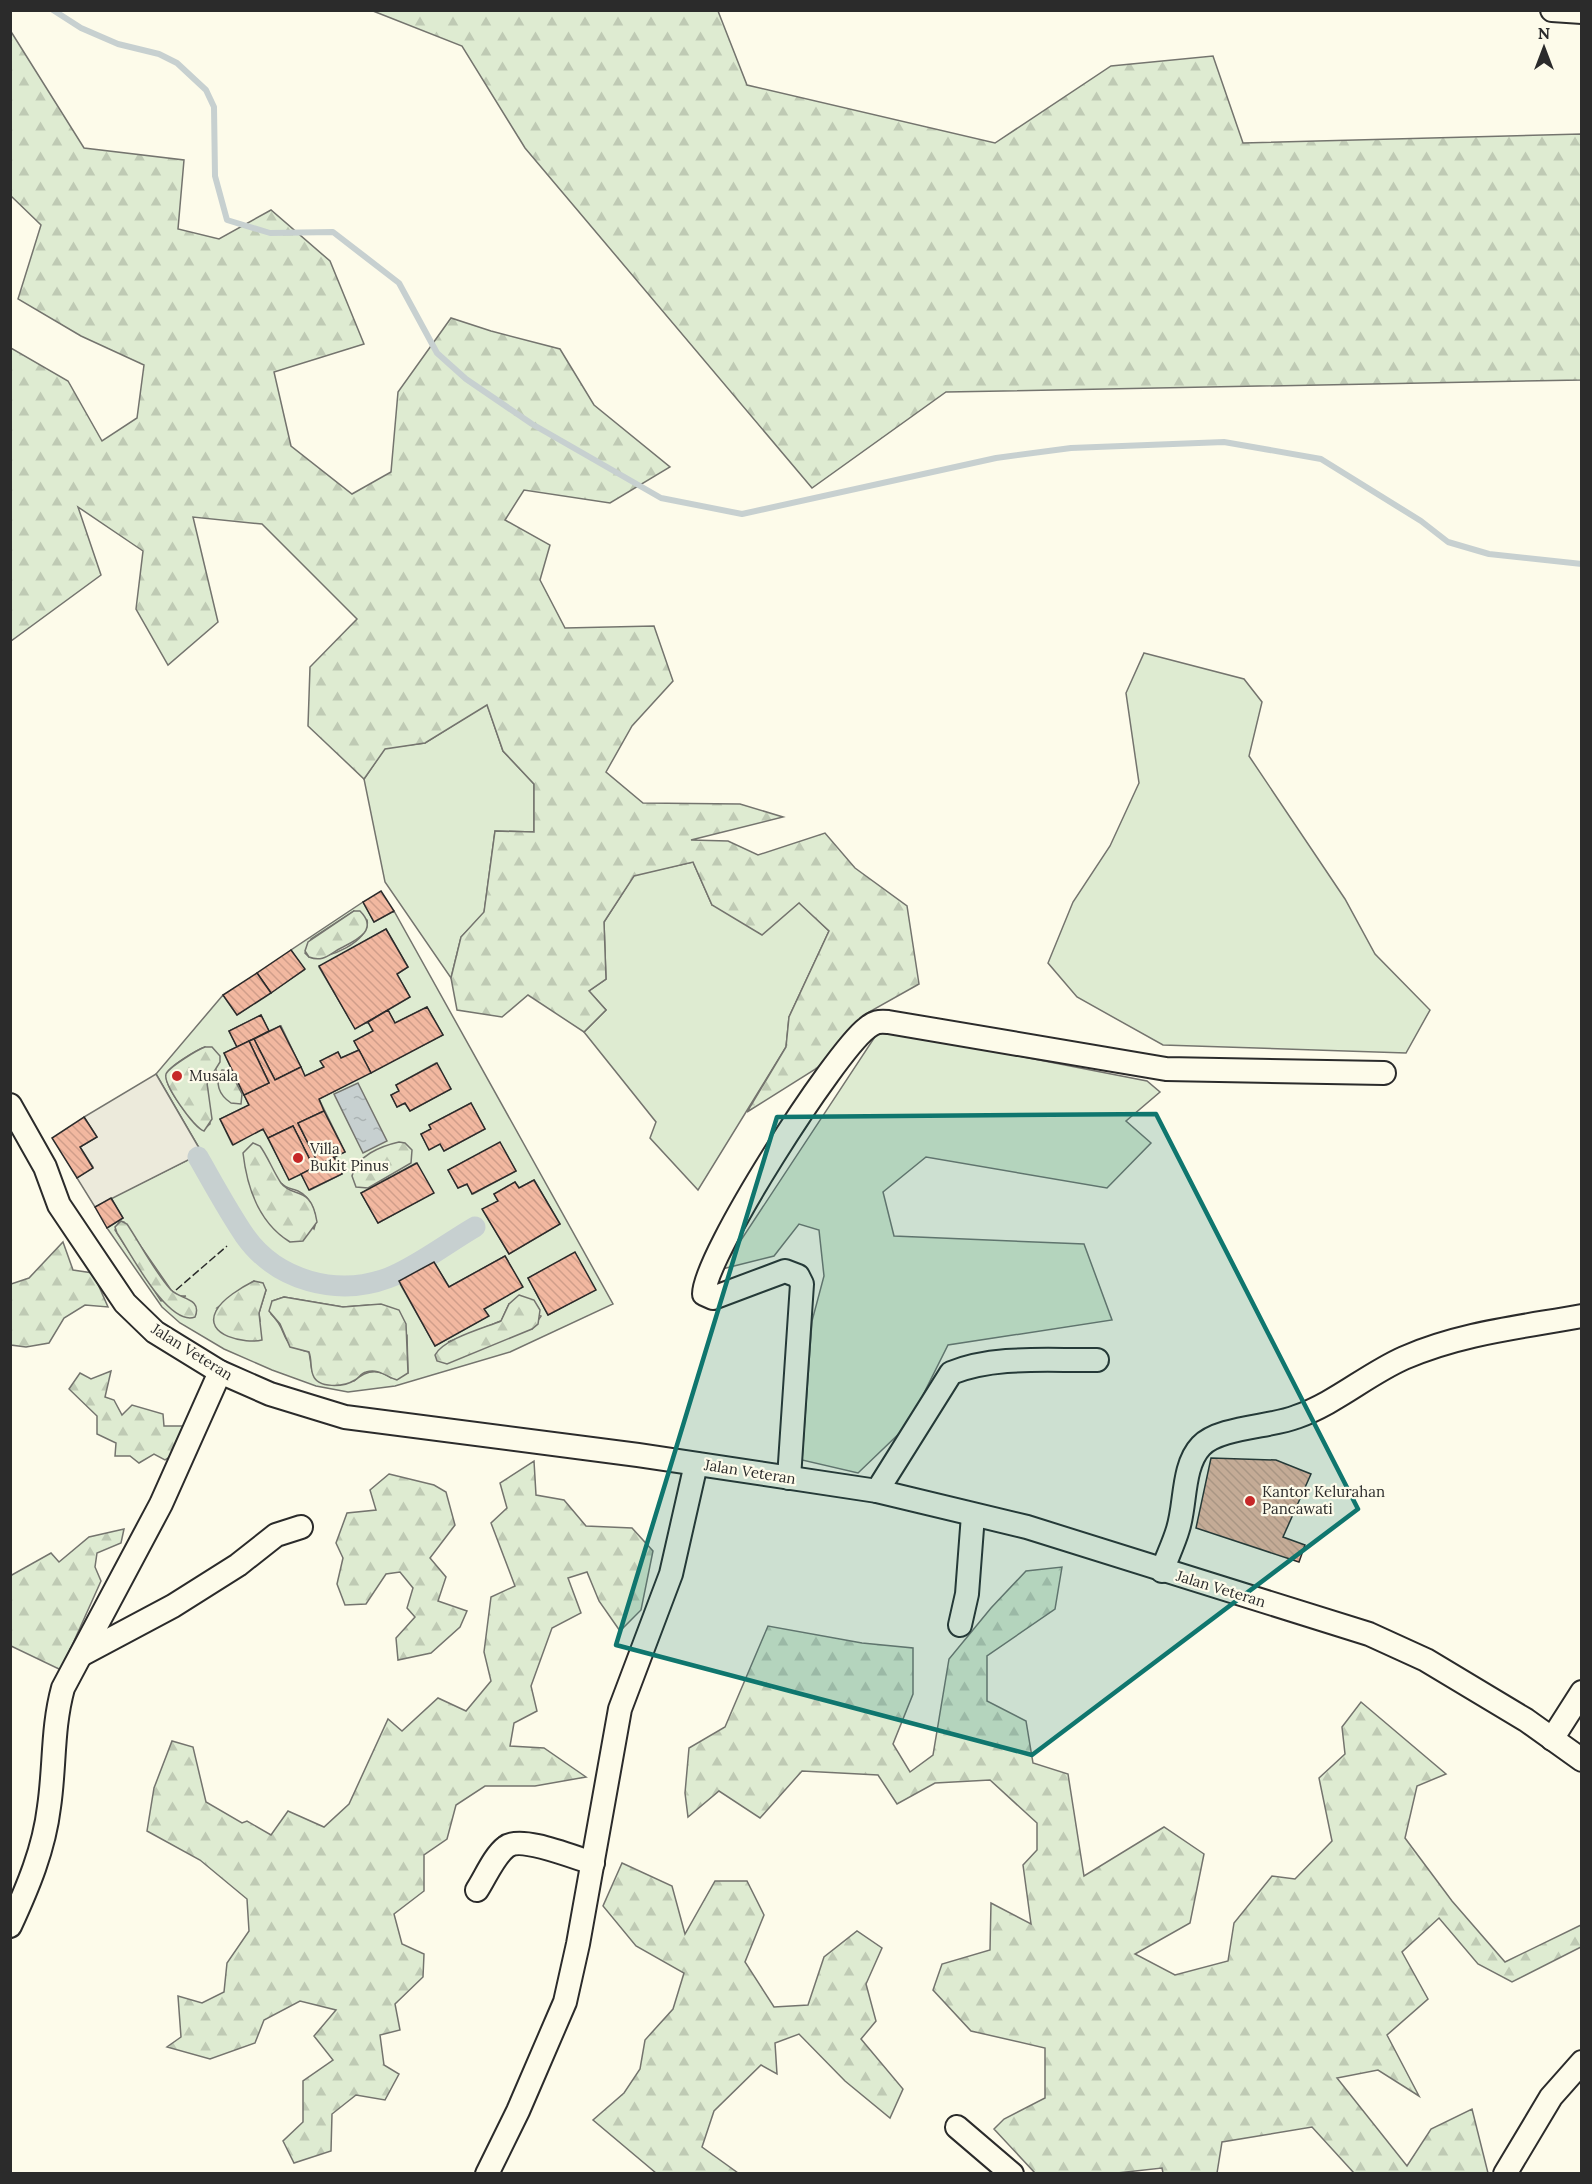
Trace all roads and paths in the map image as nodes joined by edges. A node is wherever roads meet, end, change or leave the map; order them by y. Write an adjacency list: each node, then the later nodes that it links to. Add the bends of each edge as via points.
1 (1552, 10): 2 (street)
2 (1581, 12)
3 (1384, 1072): 9 (street, via 1166,1068 888,1022 877,1021 865,1029 813,1095 721,1244 704,1283 704,1294 713,1298 785,1271 798,1276 802,1284)
4 (10, 1105): 7 (street, Jalan Veteran, via 45,1167 59,1205 125,1303 155,1332)
5 (1581, 1316): 13 (street, via 1514,1326 1454,1341 1404,1358 1303,1415 1213,1437 1200,1446 1192,1464 1178,1528)
6 (1097, 1360): 10 (street, via 996,1362 970,1365 951,1373)
7 (220, 1372): 8 (street, Jalan Veteran, via 270,1394 345,1417); 15 (street, via 161,1504)
8 (696, 1464): 9 (street, Jalan Veteran); 19 (street, via 671,1574 620,1709)
9 (789, 1478): 10 (street, Jalan Veteran)
10 (876, 1491): 11 (street, Jalan Veteran)
11 (973, 1515): 13 (street, Jalan Veteran, via 1027,1527); 14 (street, via 968,1594)
12 (301, 1527): 15 (street, via 276,1535 238,1565 173,1606)
13 (1162, 1571): 17 (street, Jalan Veteran, via 1369,1635 1426,1660)
14 (960, 1625)
15 (81, 1655): 21 (street, via 63,1688 56,1714 44,1838)
16 (1581, 1692): 17 (street)
17 (1552, 1739): 18 (street, Jalan Veteran)
18 (1581, 1760)
19 (593, 1863): 20 (street, via 515,1843 503,1850); 24 (street, via 565,2002)
20 (477, 1890)
21 (10, 1926)
22 (1581, 2062): 26 (street, via 1551,2097)
23 (957, 2127): 25 (street)
24 (487, 2174)
25 (1012, 2174)
26 (1506, 2174)

